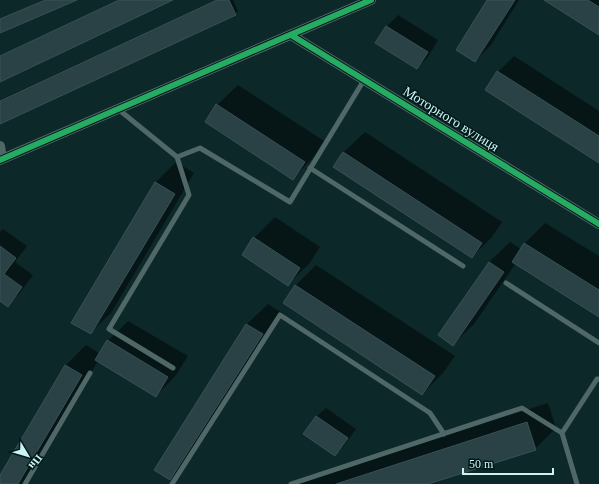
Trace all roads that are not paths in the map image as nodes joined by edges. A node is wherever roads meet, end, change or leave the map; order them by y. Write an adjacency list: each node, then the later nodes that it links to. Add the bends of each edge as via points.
1 (371, 0): 2 (street)
2 (291, 35): 3 (street, Моторного вулиця); 4 (street)
3 (364, 80): 8 (lane); 9 (street, Моторного вулиця)
4 (118, 109): 6 (lane); 7 (street)
5 (0, 146): 7 (street)
6 (177, 157): 8 (lane, via 200,148 290,202); 13 (lane, via 189,196 109,329)
7 (1, 159)
8 (310, 168): 10 (lane)
9 (599, 224)
10 (463, 266)
11 (506, 283): 12 (lane)
12 (599, 343)
13 (173, 368)
14 (90, 373): 18 (lane)
15 (599, 379): 16 (lane)
16 (562, 433): 17 (lane, via 522,408); 21 (lane)
17 (444, 434): 19 (lane, via 430,413 280,315); 20 (lane)
18 (25, 484)
19 (172, 484)
20 (291, 484)
21 (577, 484)

